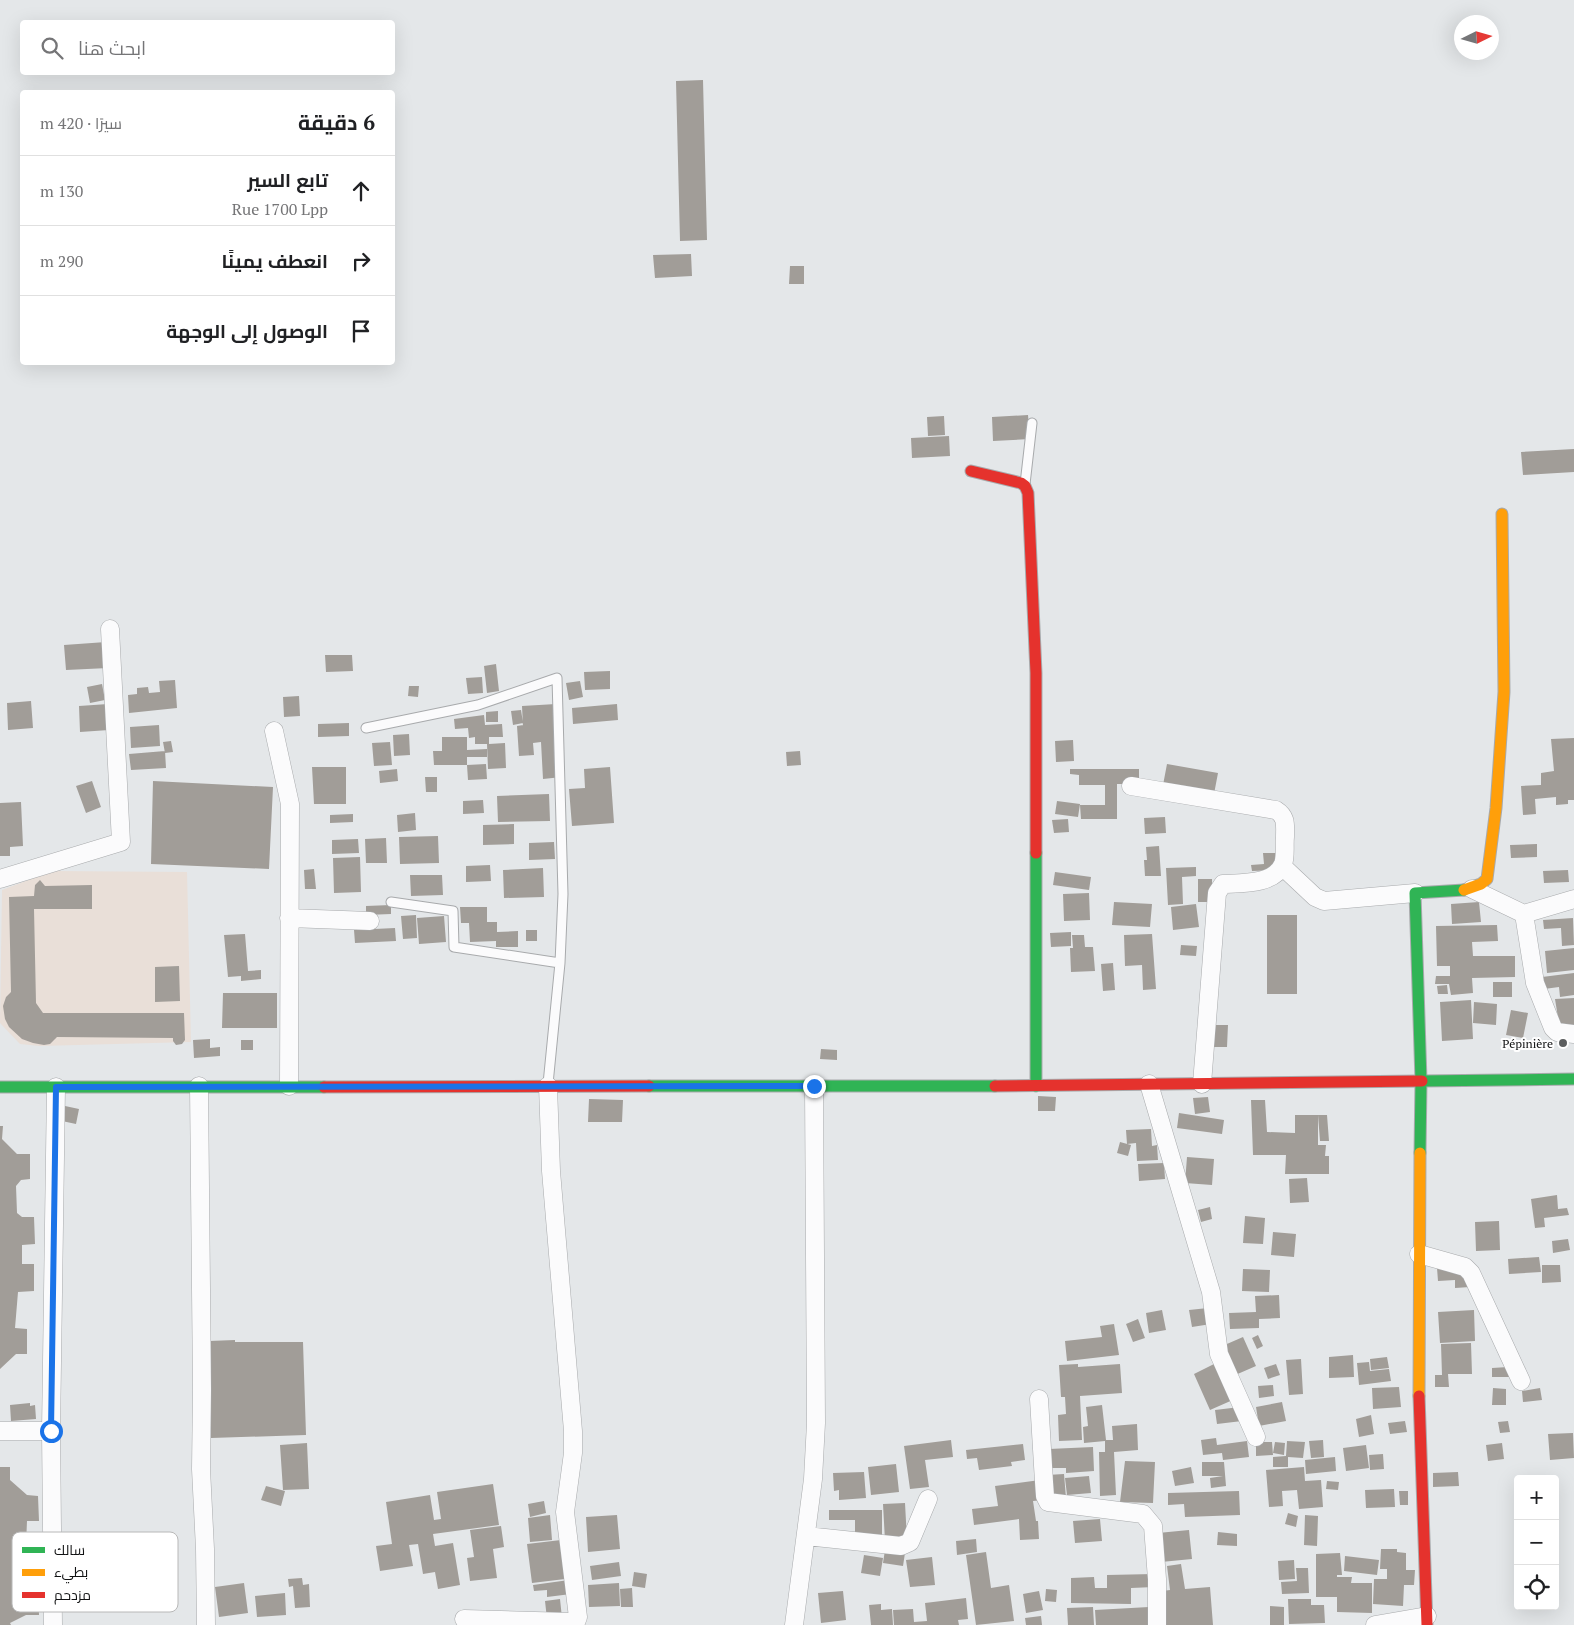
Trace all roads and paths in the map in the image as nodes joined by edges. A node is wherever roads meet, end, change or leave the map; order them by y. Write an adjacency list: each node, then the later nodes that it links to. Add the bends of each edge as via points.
1 (1032, 423): 3 (lane)
2 (971, 471): 3 (street)
3 (1025, 486): 28 (street, via 1028,493 1036,673)
4 (1502, 514): 11 (street, via 1504,692 1496,808 1487,879)
5 (110, 629): 10 (street, via 121,842)
6 (366, 728): 18 (lane, via 478,705 558,678 563,894)
7 (274, 731): 16 (street, via 290,804)
8 (1131, 786): 9 (street, via 1276,810 1285,822)
9 (1282, 866): 12 (street, via 1315,897 1324,901); 23 (street, via 1269,877 1223,884 1217,893)
10 (0, 879)
11 (1472, 889): 12 (street); 15 (street)
12 (1416, 893): 21 (street)
13 (1574, 899): 15 (street)
14 (391, 902): 18 (lane, via 453,910 454,947)
15 (1524, 914): 19 (street, via 1540,997 1553,1028 1557,1032)
16 (289, 918): 17 (street); 25 (street)
17 (370, 921)
18 (560, 964): 26 (lane)
19 (1574, 1034)
20 (1574, 1079): 21 (street)
21 (1421, 1081): 23 (street); 31 (street)
22 (1149, 1084): 23 (street); 28 (street); 36 (street, via 1211,1292 1219,1354)
23 (1202, 1084)
24 (199, 1086): 25 (street); 30 (street); 44 (street, via 201,1469)
25 (289, 1086): 26 (street)
26 (548, 1086): 27 (street); 45 (street, via 551,1170 574,1431 565,1512 578,1617)
27 (814, 1086): 28 (street); 39 (street, via 816,1423)
28 (1036, 1086)
29 (0, 1087): 30 (street)
30 (56, 1087): 35 (street)
31 (1419, 1254): 32 (street, via 1465,1267 1471,1273); 42 (street, via 1418,1370)
32 (1521, 1381)
33 (1040, 1399): 47 (street, via 1045,1496 1048,1502 1143,1514 1153,1526)
34 (0, 1431): 35 (street)
35 (51, 1431): 38 (street)
36 (1256, 1437)
37 (928, 1500): 39 (street, via 910,1542 901,1546)
38 (52, 1532)
39 (806, 1536): 46 (street)
40 (53, 1612): 43 (street)
41 (464, 1619): 45 (street, via 571,1622)
42 (1427, 1621): 48 (street)
43 (53, 1625)
44 (206, 1625)
45 (574, 1625)
46 (794, 1625)
47 (1157, 1625)
48 (1375, 1625)

